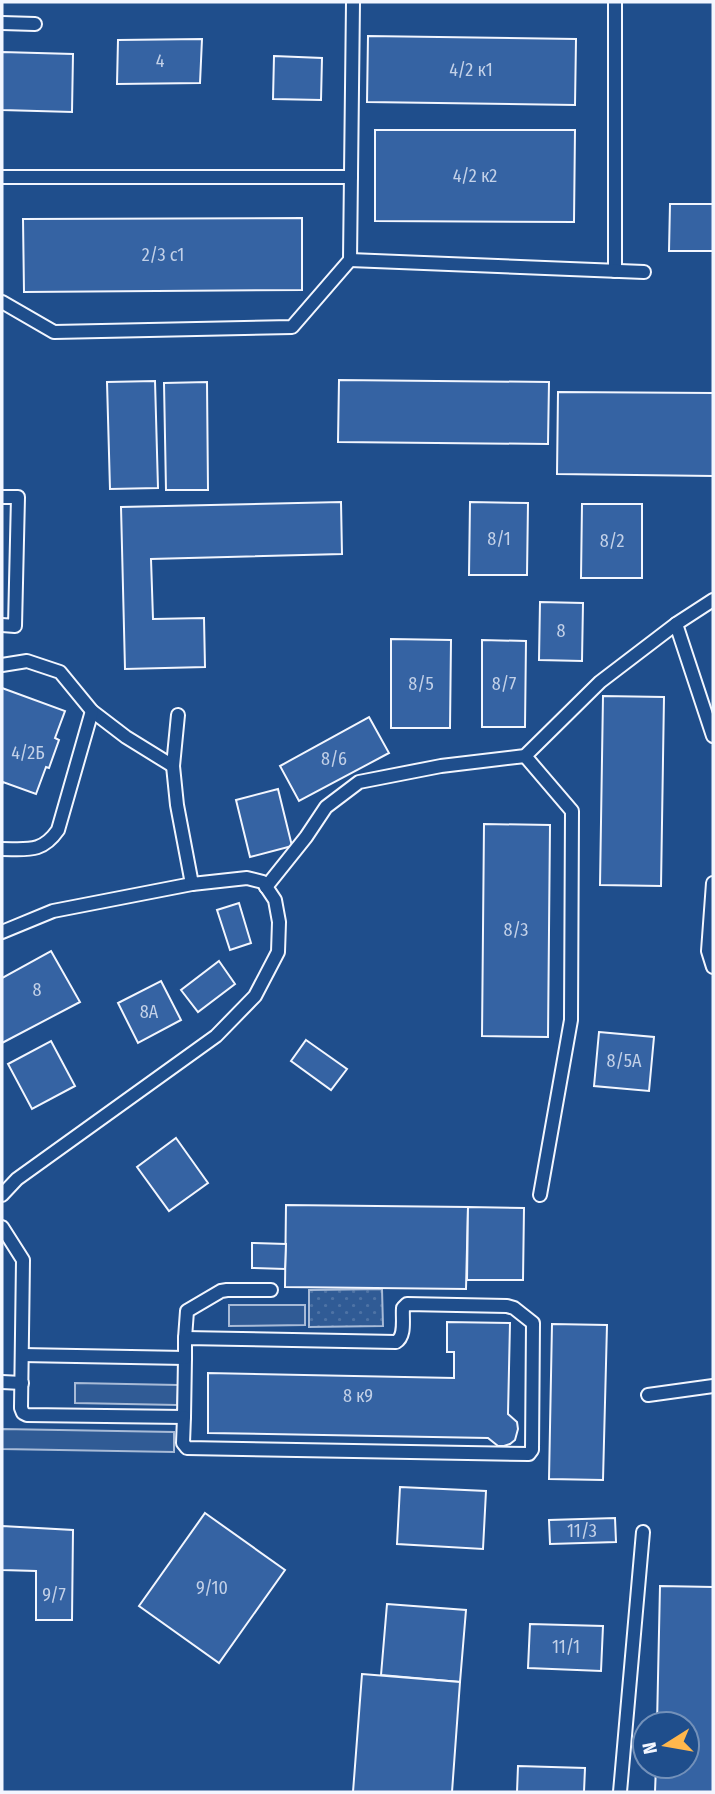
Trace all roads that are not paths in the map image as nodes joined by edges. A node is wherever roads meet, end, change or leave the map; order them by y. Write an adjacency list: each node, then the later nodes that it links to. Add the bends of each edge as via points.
1 (353, 2): 6 (lane)
2 (615, 2): 8 (lane)
3 (2, 23): 4 (lane)
4 (35, 24)
5 (2, 177): 6 (lane)
6 (351, 177): 7 (lane)
7 (351, 260): 8 (lane); 10 (lane, via 292,327 54,332)
8 (615, 271): 9 (lane)
9 (644, 272)
10 (2, 302)
11 (2, 497): 14 (lane, via 18,498 15,626)
12 (713, 600): 13 (lane)
13 (676, 624): 18 (lane); 19 (lane, via 600,682)
14 (2, 625)
15 (2, 665): 16 (lane, via 26,661 60,672)
16 (92, 711): 20 (lane); 21 (lane, via 58,830 50,842 33,849)
17 (178, 715): 20 (lane)
18 (713, 736)
19 (525, 757): 24 (lane, via 441,766 359,782 326,807); 28 (lane, via 572,811 571,1020)
20 (173, 766): 23 (lane)
21 (2, 849)
22 (713, 883): 26 (lane, via 708,951)
23 (192, 884): 24 (lane, via 247,877); 25 (lane, via 53,911)
24 (266, 887): 27 (lane, via 275,900 278,952 255,996 216,1036 17,1179)
25 (2, 932)
26 (713, 967)
27 (2, 1195)
28 (540, 1195)
29 (2, 1227): 32 (lane, via 23,1260)
30 (271, 1290): 31 (lane, via 227,1290 211,1297 187,1311)
31 (185, 1338): 33 (lane); 38 (lane, via 396,1342 402,1336 402,1308 407,1304 510,1306 531,1320 534,1329 532,1450 528,1454 187,1448)
32 (22, 1355): 33 (lane); 35 (lane)
33 (185, 1358): 38 (lane)
34 (2, 1382): 35 (lane)
35 (22, 1383): 38 (lane, via 21,1408 27,1415)
36 (713, 1386): 37 (lane)
37 (648, 1395)
38 (184, 1417)
39 (643, 1532): 40 (lane)
40 (620, 1792)

